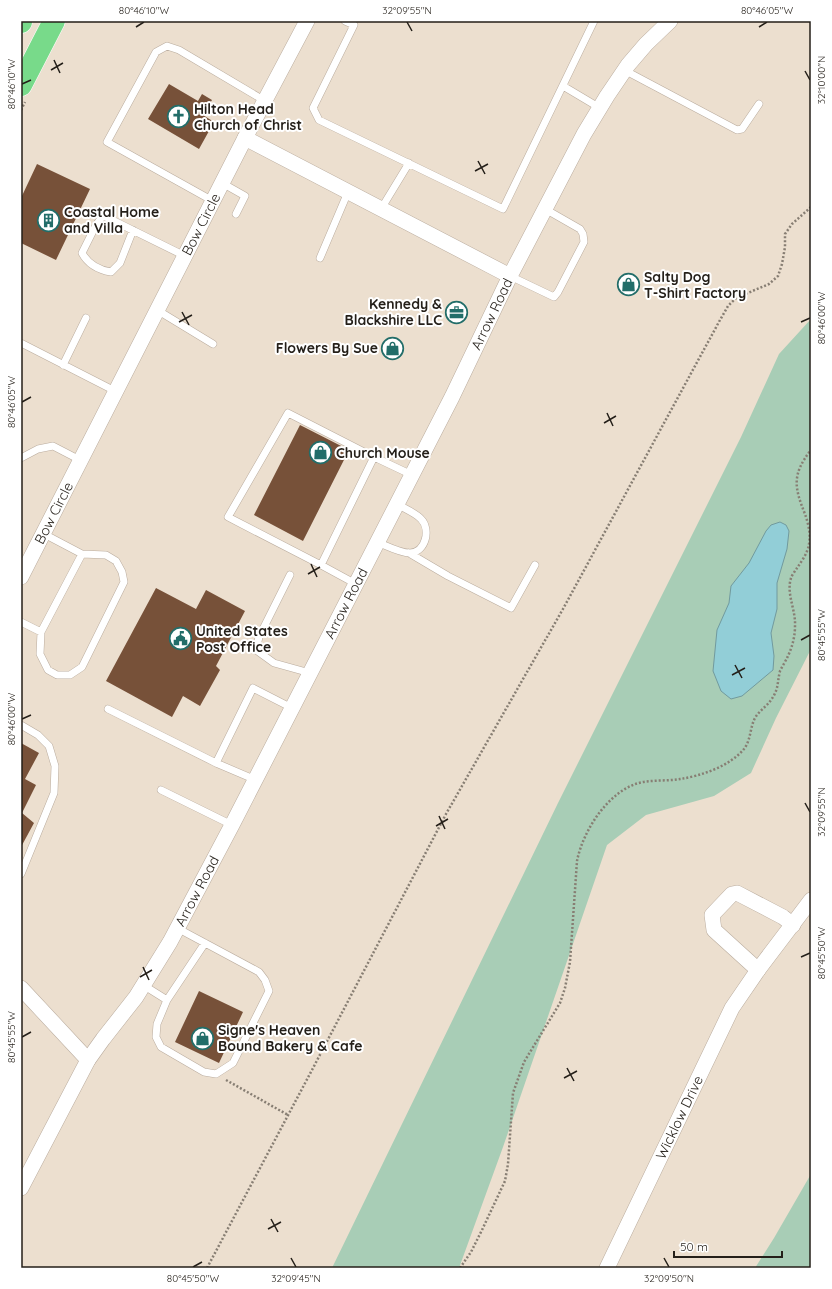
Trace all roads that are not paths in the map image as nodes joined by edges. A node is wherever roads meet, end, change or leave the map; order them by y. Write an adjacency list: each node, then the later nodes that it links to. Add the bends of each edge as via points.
1 (54, 21): 7 (highway)
2 (307, 21): 9 (street, Bow Circle)
3 (345, 21): 13 (lane, via 354,25 313,108 319,120)
4 (594, 21): 8 (lane)
5 (670, 21): 6 (street, Arrow Road)
6 (624, 70): 10 (lane, via 737,130 742,129); 11 (street, Arrow Road)
7 (21, 85)
8 (563, 86): 11 (lane); 13 (lane, via 503,208)
9 (265, 101): 12 (street, Bow Circle); 16 (lane, via 179,50 167,46 156,52 106,142)
10 (759, 104)
11 (600, 108): 18 (street, Arrow Road)
12 (245, 138): 14 (street, Bow Circle); 15 (street)
13 (409, 163): 17 (lane)
14 (222, 183): 16 (street, Bow Circle); 19 (lane, via 245,196)
15 (348, 192): 17 (street); 22 (lane)
16 (213, 200): 21 (street, Bow Circle)
17 (381, 209): 23 (street)
18 (545, 209): 23 (street, Arrow Road); 23 (lane, via 580,229 583,234 584,242 558,292 554,297)
19 (236, 214)
20 (133, 230): 20 (lane, via 102,217 82,253 92,265 111,272 120,263); 21 (lane)
21 (185, 256): 24 (street, Bow Circle)
22 (320, 258)
23 (510, 276): 33 (street, Arrow Road)
24 (157, 310): 27 (lane); 29 (street, Bow Circle)
25 (86, 318): 28 (lane)
26 (21, 343): 28 (lane)
27 (212, 344)
28 (64, 365): 29 (lane)
29 (115, 391): 32 (street, Bow Circle)
30 (374, 457): 33 (lane); 39 (lane); 39 (lane, via 288,413 228,517)
31 (21, 458): 32 (lane, via 38,449 53,446)
32 (80, 460): 35 (street, Bow Circle)
33 (412, 475): 34 (street, Arrow Road)
34 (397, 504): 36 (street, Arrow Road); 37 (lane, via 421,519 427,529 424,544)
35 (44, 534): 38 (lane); 42 (street, Bow Circle, via 28,557)
36 (377, 542): 37 (lane); 43 (street, Arrow Road)
37 (409, 553): 40 (lane, via 511,608)
38 (82, 554): 45 (lane); 45 (lane, via 106,555 116,561 124,582 82,667 70,675 57,675 48,670 40,654)
39 (321, 565): 43 (lane)
40 (535, 565)
41 (290, 575): 46 (lane, via 259,637 256,650 274,663)
42 (21, 577)
43 (356, 584): 46 (street, Arrow Road)
44 (21, 622): 45 (lane)
45 (41, 632)
46 (310, 674): 47 (street, Arrow Road)
47 (292, 708): 50 (lane, via 254,688); 51 (street, Arrow Road)
48 (108, 709): 50 (lane)
49 (21, 725): 54 (lane, via 38,735 49,746 55,766 54,793)
50 (216, 763): 51 (lane)
51 (256, 780): 53 (street, Arrow Road)
52 (160, 790): 53 (lane)
53 (232, 825): 57 (street, Arrow Road)
54 (21, 874)
55 (811, 900): 56 (street, Wicklow Drive)
56 (793, 924): 59 (street, Wicklow Drive); 59 (street, via 737,893 732,894 712,915 714,930)
57 (177, 928): 58 (lane); 60 (street, Arrow Road)
58 (205, 943): 62 (lane); 62 (lane, via 259,972 269,991 233,1063 216,1074 204,1072 161,1047 156,1037 157,1024)
59 (758, 970): 65 (street, Wicklow Drive, via 732,1008)
60 (143, 985): 62 (lane); 63 (street, Arrow Road)
61 (21, 988): 63 (street)
62 (167, 1000)
63 (88, 1060): 64 (street, Arrow Road)
64 (21, 1188)
65 (607, 1268)

